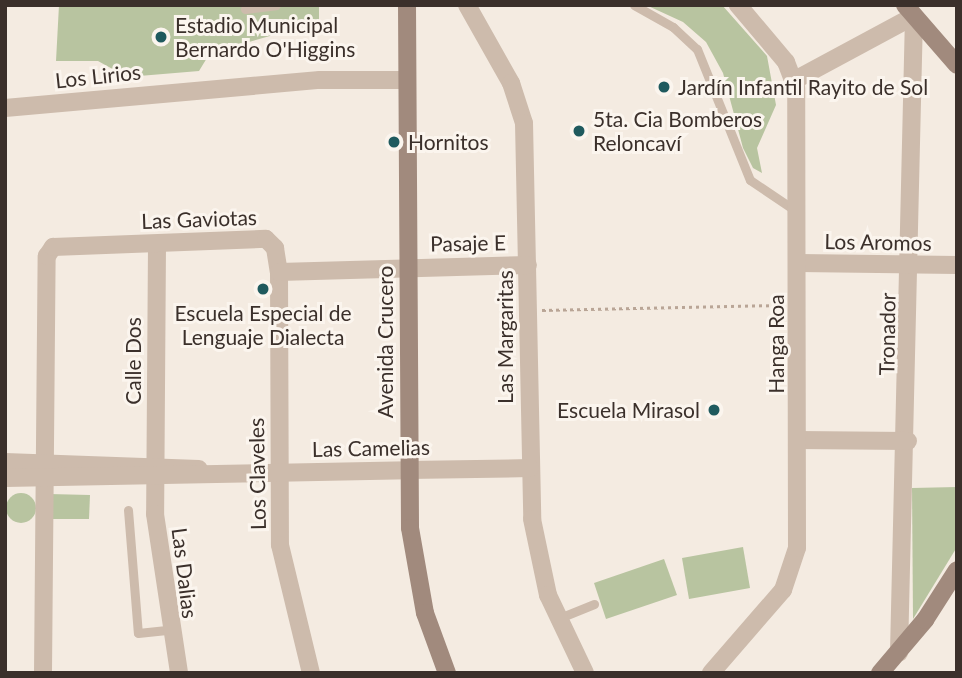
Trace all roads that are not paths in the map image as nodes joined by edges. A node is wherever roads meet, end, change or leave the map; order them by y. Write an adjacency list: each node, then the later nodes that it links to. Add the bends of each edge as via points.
1 (276, 5): 6 (lane)
2 (407, 5): 9 (main road, Avenida Crucero)
3 (467, 5): 15 (street, Las Margaritas, via 520,104)
4 (634, 5): 12 (lane, via 673,27 696,49 750,180)
5 (738, 5): 10 (street)
6 (245, 9)
7 (909, 11): 8 (main road); 10 (street); 16 (street, Tronador)
8 (957, 65)
9 (405, 80): 11 (street, Los Lirios, via 320,80); 18 (main road, Avenida Crucero)
10 (795, 80): 12 (street, Hanga Roa)
11 (5, 108)
12 (798, 212): 14 (street, Hanga Roa)
13 (157, 245): 19 (street, Las Gaviotas, via 266,239 275,248); 24 (street, Las Gaviotas, via 61,242 47,256); 25 (street, Calle Dos)
14 (799, 263): 16 (street, Los Aromos); 20 (street, Hanga Roa)
15 (528, 265): 18 (street, Pasaje E); 23 (street, Las Margaritas)
16 (912, 265): 17 (street, Los Aromos); 21 (street, Tronador)
17 (957, 265)
18 (408, 267): 19 (street); 26 (main road, Avenida Crucero)
19 (279, 272): 27 (street, Los Claveles)
20 (798, 440): 21 (street); 35 (street, Hanga Roa, via 792,571)
21 (908, 441): 34 (street, Tronador)
22 (5, 462): 24 (street, Las Camelias)
23 (530, 468): 26 (street, Las Camelias); 32 (street, Las Margaritas, via 536,545)
24 (44, 470): 25 (street, Las Camelias); 28 (street, Las Camelias); 36 (street)
25 (155, 470): 27 (street, Las Camelias); 33 (street, Las Dalias)
26 (408, 470): 27 (street, Las Camelias); 39 (main road, Avenida Crucero, via 418,585)
27 (279, 471): 38 (street, Los Claveles, via 282,557)
28 (5, 478)
29 (128, 510): 33 (lane, via 138,633)
30 (957, 570): 34 (main road)
31 (594, 604): 32 (lane)
32 (557, 619): 40 (street, Las Margaritas)
33 (169, 630): 37 (street, Las Dalias)
34 (899, 653): 41 (main road)
35 (720, 670)
36 (43, 673)
37 (180, 673)
38 (311, 673)
39 (447, 673)
40 (585, 673)
41 (880, 673)

